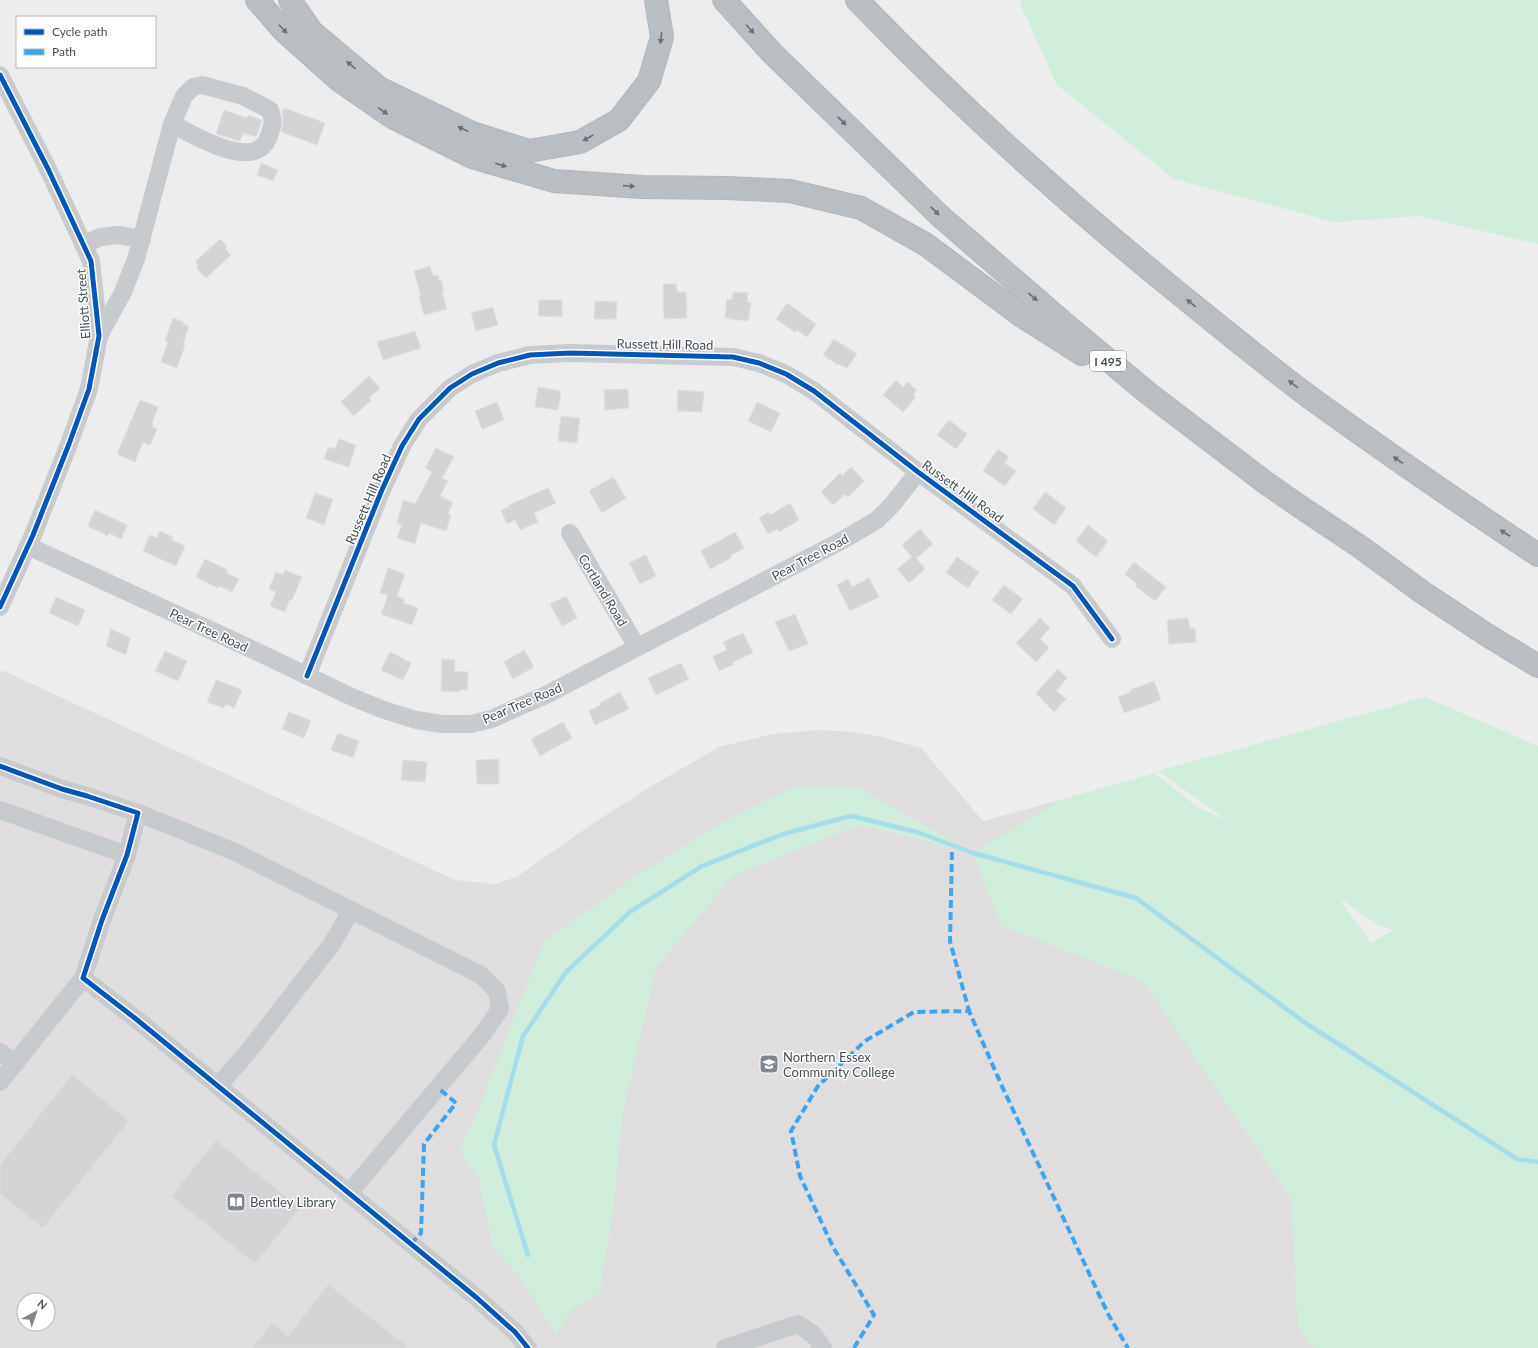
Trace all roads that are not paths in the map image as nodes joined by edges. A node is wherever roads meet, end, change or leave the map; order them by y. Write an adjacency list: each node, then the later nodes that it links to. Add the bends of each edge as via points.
1 (257, 0): 11 (highway, one-way to 11, via 284,31 340,81 392,117 472,157 554,181 642,187 790,191 861,208 924,244 1022,316)
2 (290, 0): 3 (highway, one-way to 2, via 662,37 649,81 619,120 580,142 530,151 472,133 378,88 312,32)
3 (656, 0)
4 (724, 0): 11 (highway, I 495, one-way to 11, via 773,54 940,216)
5 (858, 0): 15 (highway, one-way to 5, via 1442,492 1318,403 1216,324 1127,251 1008,147)
6 (0, 75): 9 (street, Elliott Street)
7 (172, 124): 7 (street, via 184,96 193,87 202,85 243,96 260,104 270,110 274,120 268,139 262,147 252,152 239,153 216,146); 8 (street)
8 (142, 239): 9 (street, via 101,237); 10 (street, via 123,292)
9 (83, 244): 10 (street, Elliott Street, via 91,261)
10 (99, 336): 14 (street, Elliott Street, via 89,389)
11 (1149, 394): 19 (highway, I 495, via 1298,506 1454,613)
12 (918, 472): 17 (street, Russett Hill Road, via 1073,586); 18 (street, Pear Tree Road, via 877,520 836,544); 20 (street, Russett Hill Road, via 814,391 786,374 759,363 733,357 570,353 530,355 498,363 472,374 450,388 419,419 402,446)
13 (570, 532): 18 (street, Cortland Road)
14 (28, 546): 16 (street, Elliott Street); 20 (street, Pear Tree Road)
15 (1538, 555)
16 (0, 607)
17 (1112, 639)
18 (637, 647): 20 (street, Pear Tree Road, via 528,703 492,719 471,724 442,724 416,720 354,698)
19 (1538, 666)
20 (307, 676)
21 (0, 766): 23 (street)
22 (0, 810): 24 (street)
23 (138, 813): 24 (street); 25 (street, via 235,852)
24 (127, 855): 26 (street)
25 (351, 911): 30 (street, via 331,945); 31 (street, via 481,975 497,991 500,1009 483,1034)
26 (83, 978): 28 (street); 30 (street)
27 (0, 1052): 28 (street)
28 (16, 1063): 29 (street)
29 (0, 1082)
30 (218, 1086): 31 (street)
31 (349, 1193): 32 (street, via 515,1332)
32 (528, 1348)
33 (724, 1348): 34 (street, via 798,1324 814,1335)
34 (823, 1348)

